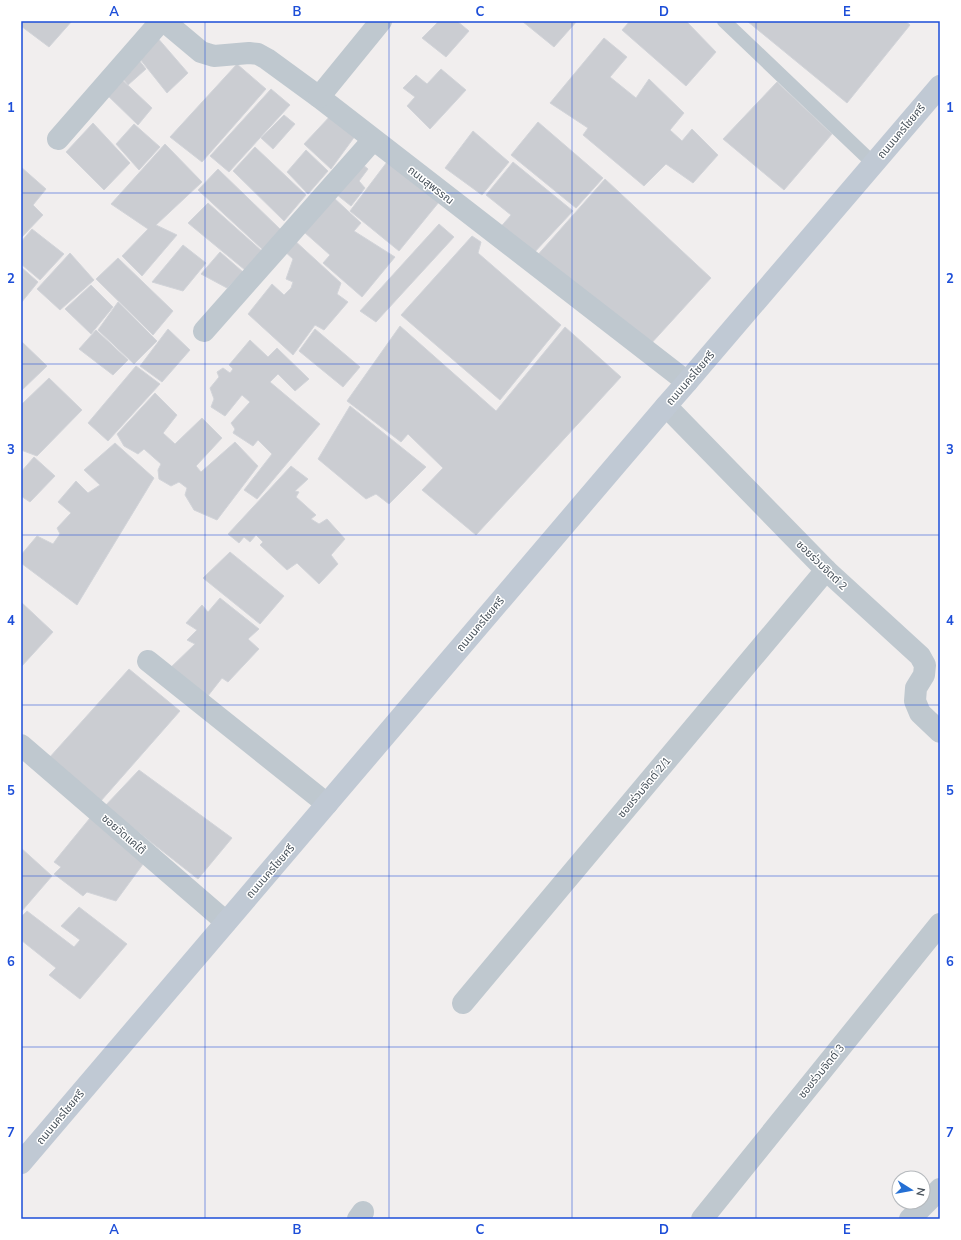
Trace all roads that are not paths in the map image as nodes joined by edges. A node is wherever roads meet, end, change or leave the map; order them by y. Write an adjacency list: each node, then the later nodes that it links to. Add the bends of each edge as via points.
1 (161, 21): 7 (street)
2 (164, 21): 6 (street, ถนนสุพรรณ, via 202,52 214,56 258,54)
3 (381, 21): 6 (street)
4 (724, 21): 9 (lane)
5 (940, 86): 9 (main road, ถนนนครไชยศรี)
6 (319, 97): 8 (street, ถนนสุพรรณ)
7 (58, 139)
8 (373, 140): 10 (street); 11 (street, ถนนสุพรรณ)
9 (874, 164): 11 (main road, ถนนนครไชยศรี)
10 (204, 331)
11 (687, 382): 12 (main road, ถนนนครไชยศรี)
12 (666, 406): 13 (street, ซอยร่วมจิตต์ 2); 17 (main road, ถนนนครไชยศรี)
13 (826, 570): 15 (street, ซอยร่วมจิตต์ 2, via 920,656 925,665 924,674 916,688 915,701 920,713); 20 (street, ซอยร่วมจิตต์ 2/1)
14 (148, 661): 17 (street)
15 (940, 732)
16 (21, 745): 18 (street, ซอยวัดแคใต้)
17 (327, 804): 18 (main road, ถนนนครไชยศรี)
18 (226, 922): 21 (main road, ถนนนครไชยศรี)
19 (940, 924): 23 (street, ซอยร่วมจิตต์ 3)
20 (463, 1004)
21 (21, 1163)
22 (937, 1199): 24 (street)
23 (702, 1219)
24 (910, 1219)

